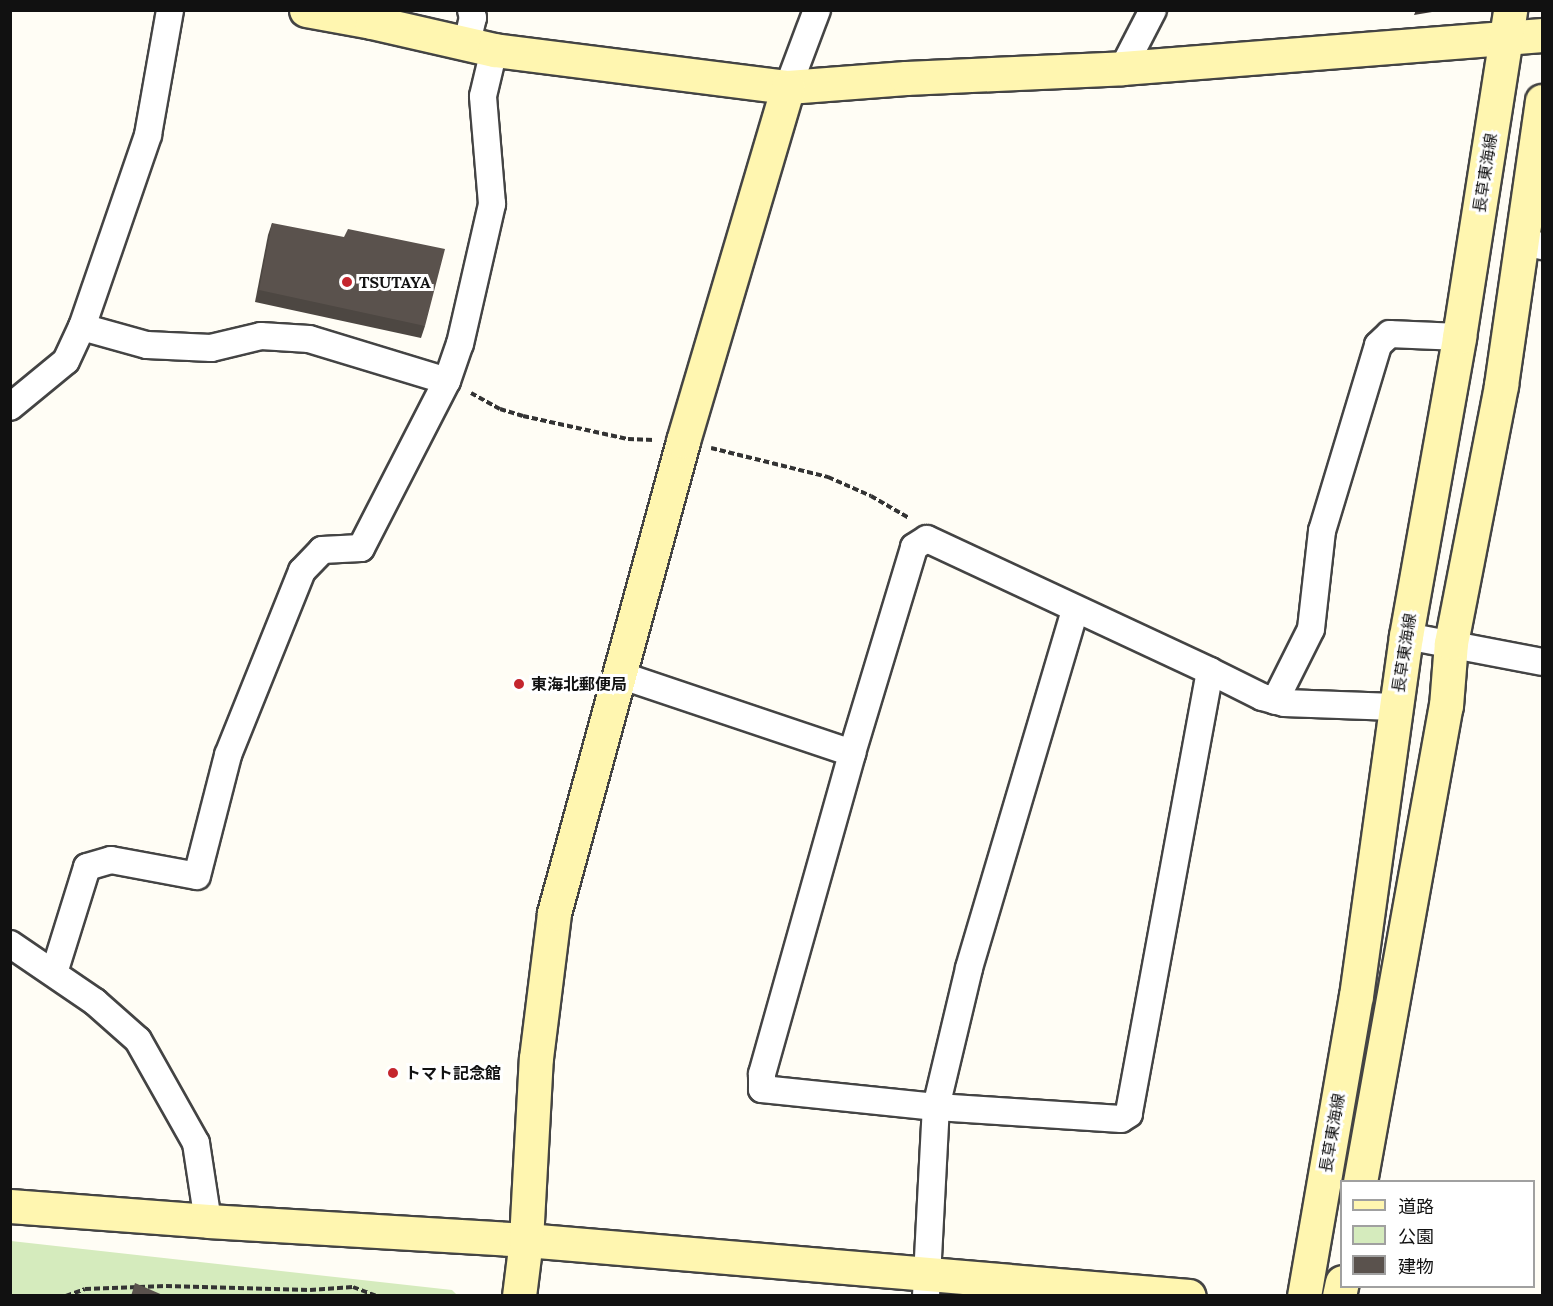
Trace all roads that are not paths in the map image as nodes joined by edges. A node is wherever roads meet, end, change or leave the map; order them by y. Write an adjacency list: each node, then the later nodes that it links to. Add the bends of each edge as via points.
1 (170, 10): 13 (street, via 148,135)
2 (306, 10): 8 (street)
3 (471, 10): 8 (street)
4 (818, 10): 10 (street)
5 (1153, 10): 9 (street)
6 (1508, 24): 7 (street); 9 (street); 14 (street, 長草東海線)
7 (1542, 34)
8 (480, 46): 10 (street); 15 (street, via 492,204)
9 (1123, 68): 10 (street)
10 (788, 87): 22 (street, via 682,441)
11 (1542, 101): 12 (street)
12 (1531, 244): 19 (street)
13 (82, 327): 15 (street, via 147,345 211,348 261,336 309,339); 16 (street, via 66,361)
14 (1459, 337): 18 (street, 長草東海線); 23 (street, via 1390,334 1377,345 1322,531 1311,629)
15 (447, 381): 27 (street, via 361,548 322,550 302,571 228,755 197,876 111,860 87,867)
16 (10, 407)
17 (1075, 610): 21 (street); 25 (street, via 927,538 914,547); 28 (street, via 969,968)
18 (1406, 636): 19 (street); 24 (street, 長草東海線)
19 (1451, 643): 20 (street); 29 (street, via 1446,706)
20 (1542, 662)
21 (1210, 671): 23 (street); 28 (street, via 1129,1114 1121,1119)
22 (620, 675): 25 (street); 32 (street, via 549,937 536,1058)
23 (1275, 701): 24 (street)
24 (1395, 707): 36 (street, 長草東海線, via 1356,996)
25 (852, 753): 28 (street, via 762,1074 762,1089)
26 (10, 944): 27 (street)
27 (54, 974): 31 (street, via 95,1002 138,1040 196,1143)
28 (936, 1107): 33 (street)
29 (1360, 1180)
30 (10, 1206): 31 (street)
31 (208, 1221): 32 (street)
32 (526, 1240): 33 (street); 34 (street)
33 (927, 1285): 35 (street)
34 (519, 1296)
35 (1189, 1296)
36 (1304, 1296)

